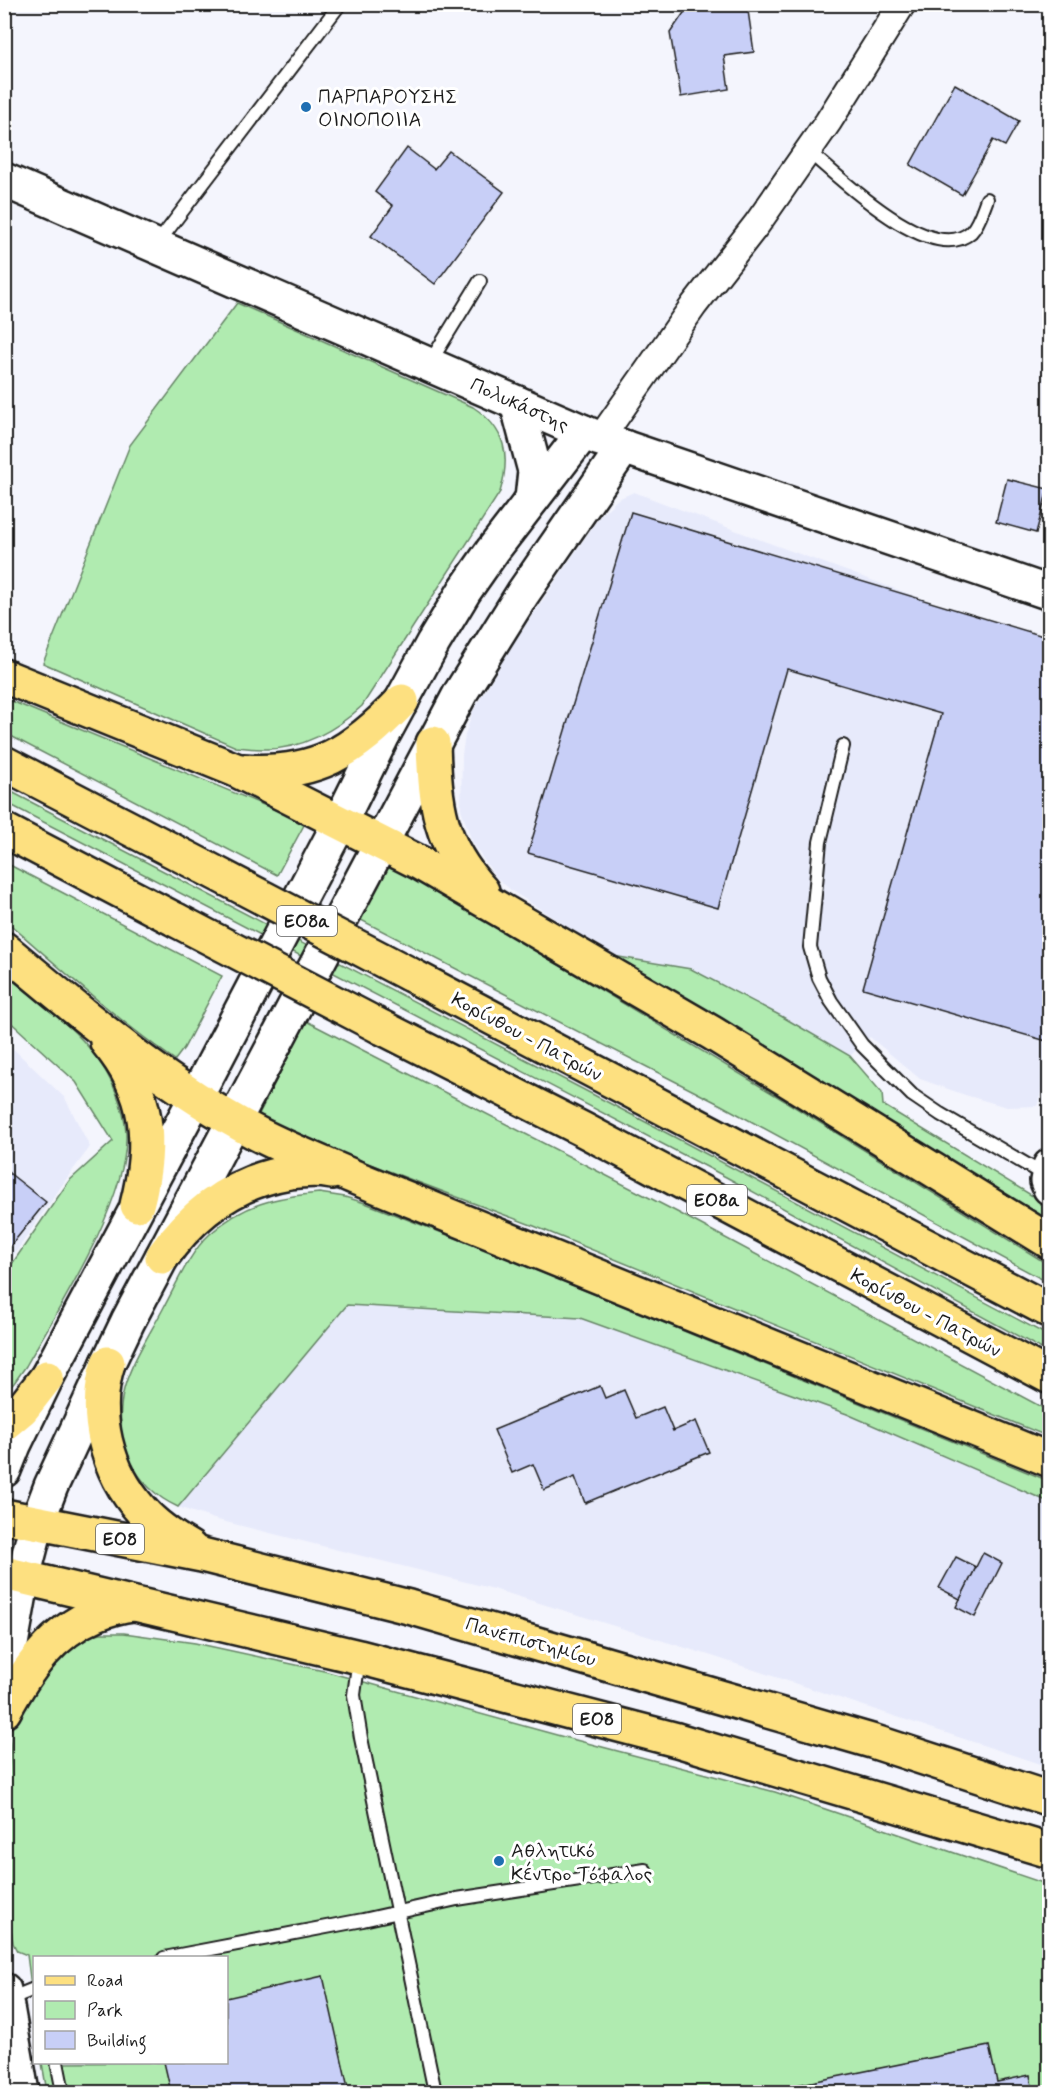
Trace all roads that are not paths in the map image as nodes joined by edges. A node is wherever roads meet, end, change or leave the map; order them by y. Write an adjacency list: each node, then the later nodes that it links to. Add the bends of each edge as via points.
1 (340, 4): 6 (lane)
2 (902, 4): 3 (street)
3 (808, 151): 5 (lane, via 897,223 920,234 946,239 966,235 975,227); 10 (street, via 688,314)
4 (4, 180): 6 (street, Πολυκάστης)
5 (987, 199)
6 (156, 245): 8 (street, Πολυκάστης)
7 (480, 280): 8 (lane)
8 (429, 364): 9 (street, Πολυκάστης)
9 (517, 403): 10 (street, Πολυκάστης); 11 (street, via 535,471)
10 (603, 439): 11 (street); 12 (street, Πολυκάστης); 15 (street, via 523,593)
11 (532, 499): 14 (street, via 465,590)
12 (1050, 593)
13 (4, 676): 18 (main road)
14 (402, 701): 18 (main road, via 358,743 322,762 268,773); 19 (street)
15 (433, 743): 21 (street); 22 (main road, via 438,809 449,844 478,887)
16 (843, 746): 28 (lane, via 820,842 810,947 819,978 862,1045 912,1095)
17 (4, 763): 32 (main road, Κορίνθου - Πατρών / ΕΟ8α, bridge)
18 (236, 770): 19 (main road)
19 (340, 822): 21 (main road); 25 (street)
20 (4, 830): 35 (main road, Κορίνθου - Πατρών / ΕΟ8α, bridge)
21 (380, 842): 22 (main road); 26 (street)
22 (508, 914): 30 (main road, via 712,1033)
23 (4, 949): 24 (main road)
24 (88, 1020): 25 (main road); 29 (main road, via 122,1063 143,1110 147,1150)
25 (196, 1097): 26 (main road); 29 (street)
26 (235, 1120): 27 (main road, via 257,1134); 31 (street)
27 (354, 1177): 31 (main road, via 311,1170 242,1186 193,1220); 37 (main road)
28 (1049, 1177)
29 (137, 1205): 34 (street)
30 (1050, 1242)
31 (162, 1257): 33 (street)
32 (1050, 1311)
33 (108, 1363): 40 (street); 41 (main road, via 101,1415 113,1466 142,1511 172,1537)
34 (47, 1377): 36 (main road, via 22,1409); 38 (street)
35 (1050, 1377)
36 (4, 1424)
37 (1050, 1460)
38 (4, 1470)
39 (4, 1516): 40 (main road, Πανεπιστημίου / ΕΟ8)
40 (37, 1524): 41 (main road, Πανεπιστημίου / ΕΟ8); 42 (street)
41 (202, 1555): 47 (main road, Πανεπιστημίου / ΕΟ8, via 409,1606 672,1681)
42 (14, 1575): 43 (main road, ΕΟ8); 45 (street)
43 (140, 1604): 44 (main road, ΕΟ8); 46 (main road, via 103,1611 64,1631 33,1663)
44 (359, 1657): 48 (main road, ΕΟ8, via 677,1740); 50 (lane, via 354,1695)
45 (4, 1683)
46 (4, 1711)
47 (1050, 1799)
48 (1050, 1851)
49 (645, 1870): 50 (lane, via 457,1899)
50 (397, 1913): 51 (lane); 56 (lane)
51 (174, 1956)
52 (12, 1995): 54 (street)
53 (57, 2064): 55 (lane)
54 (22, 2092)
55 (63, 2092)
56 (435, 2092)

